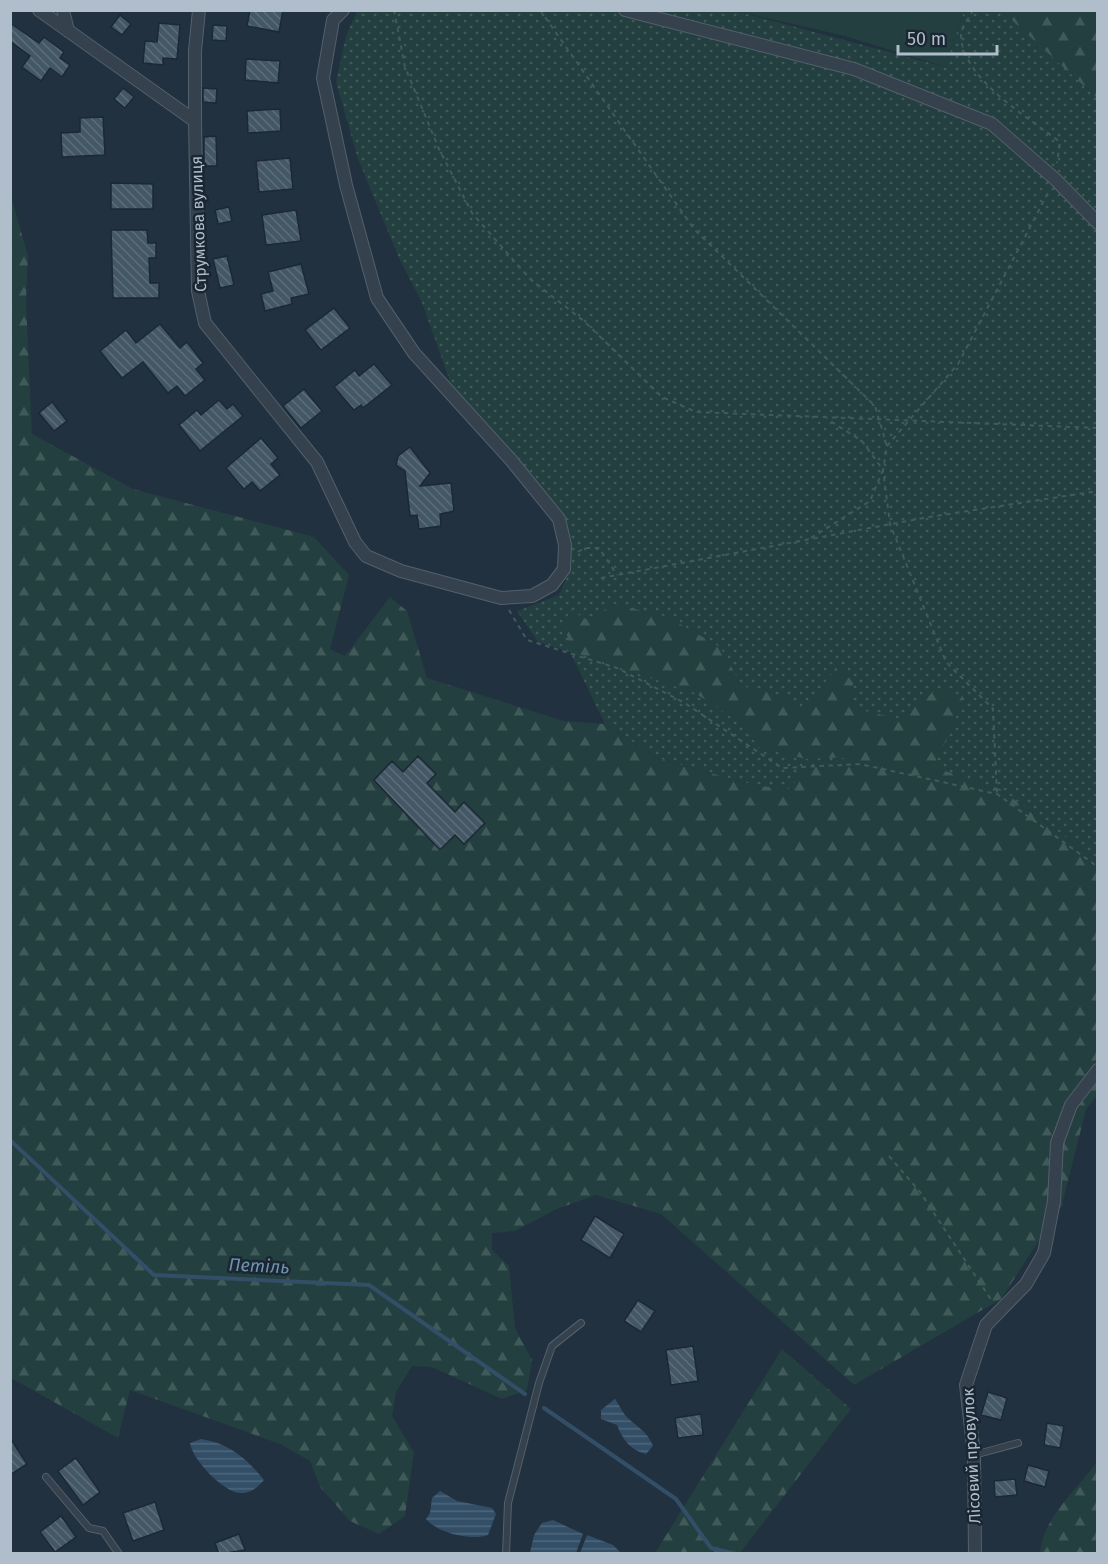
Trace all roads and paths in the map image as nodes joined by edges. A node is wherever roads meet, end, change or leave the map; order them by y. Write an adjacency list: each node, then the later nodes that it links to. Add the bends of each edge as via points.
1 (39, 10): 9 (street)
2 (63, 10): 9 (street)
3 (199, 10): 10 (street, Струмкова вулиця)
4 (343, 10): 22 (street, via 333,20 323,78 346,185 377,298 414,352 559,519)
5 (394, 10): 13 (path, via 405,67 439,148 472,213 530,279 585,322 662,397 680,406 696,412)
6 (540, 10): 14 (path, via 694,229 875,406)
7 (625, 10): 11 (street, via 854,69 992,124)
8 (973, 10): 11 (path, via 961,34 966,61 992,89 1060,142)
9 (68, 32): 10 (street)
10 (195, 121): 25 (street, Струмкова вулиця, via 198,291 205,322 317,462 355,542 366,556 401,571)
11 (1055, 179): 12 (street); 15 (path, via 958,363)
12 (1098, 223)
13 (825, 417): 14 (path); 18 (path, via 862,441)
14 (879, 419): 15 (path); 17 (path)
15 (909, 420): 16 (path); 17 (path)
16 (1098, 428)
17 (887, 446): 18 (path)
18 (883, 470): 20 (path); 21 (path, via 870,501)
19 (1098, 491): 20 (path)
20 (890, 524): 21 (path); 26 (path, via 946,662 993,708)
21 (809, 540): 23 (path)
22 (564, 561): 23 (path, via 584,548 599,548); 25 (street, via 564,569 552,585 532,596)
23 (617, 575): 24 (path)
24 (601, 578)
25 (501, 597): 26 (path, via 527,640 617,668 683,702 782,768 860,764)
26 (997, 794): 27 (path)
27 (1098, 867)
28 (1098, 1070): 30 (street, via 1071,1105 1057,1143 1054,1201 1044,1253 1026,1284)
29 (889, 1156): 30 (path, via 920,1192)
30 (999, 1311): 33 (street, Лісовий провулок, via 986,1325 966,1385)
31 (581, 1323): 36 (lane, via 552,1346 539,1383 508,1503)
32 (1018, 1443): 33 (lane)
33 (974, 1455): 37 (street, Лісовий провулок)
34 (46, 1477): 35 (lane, via 89,1528 103,1531)
35 (119, 1554)
36 (506, 1554)
37 (975, 1554)

